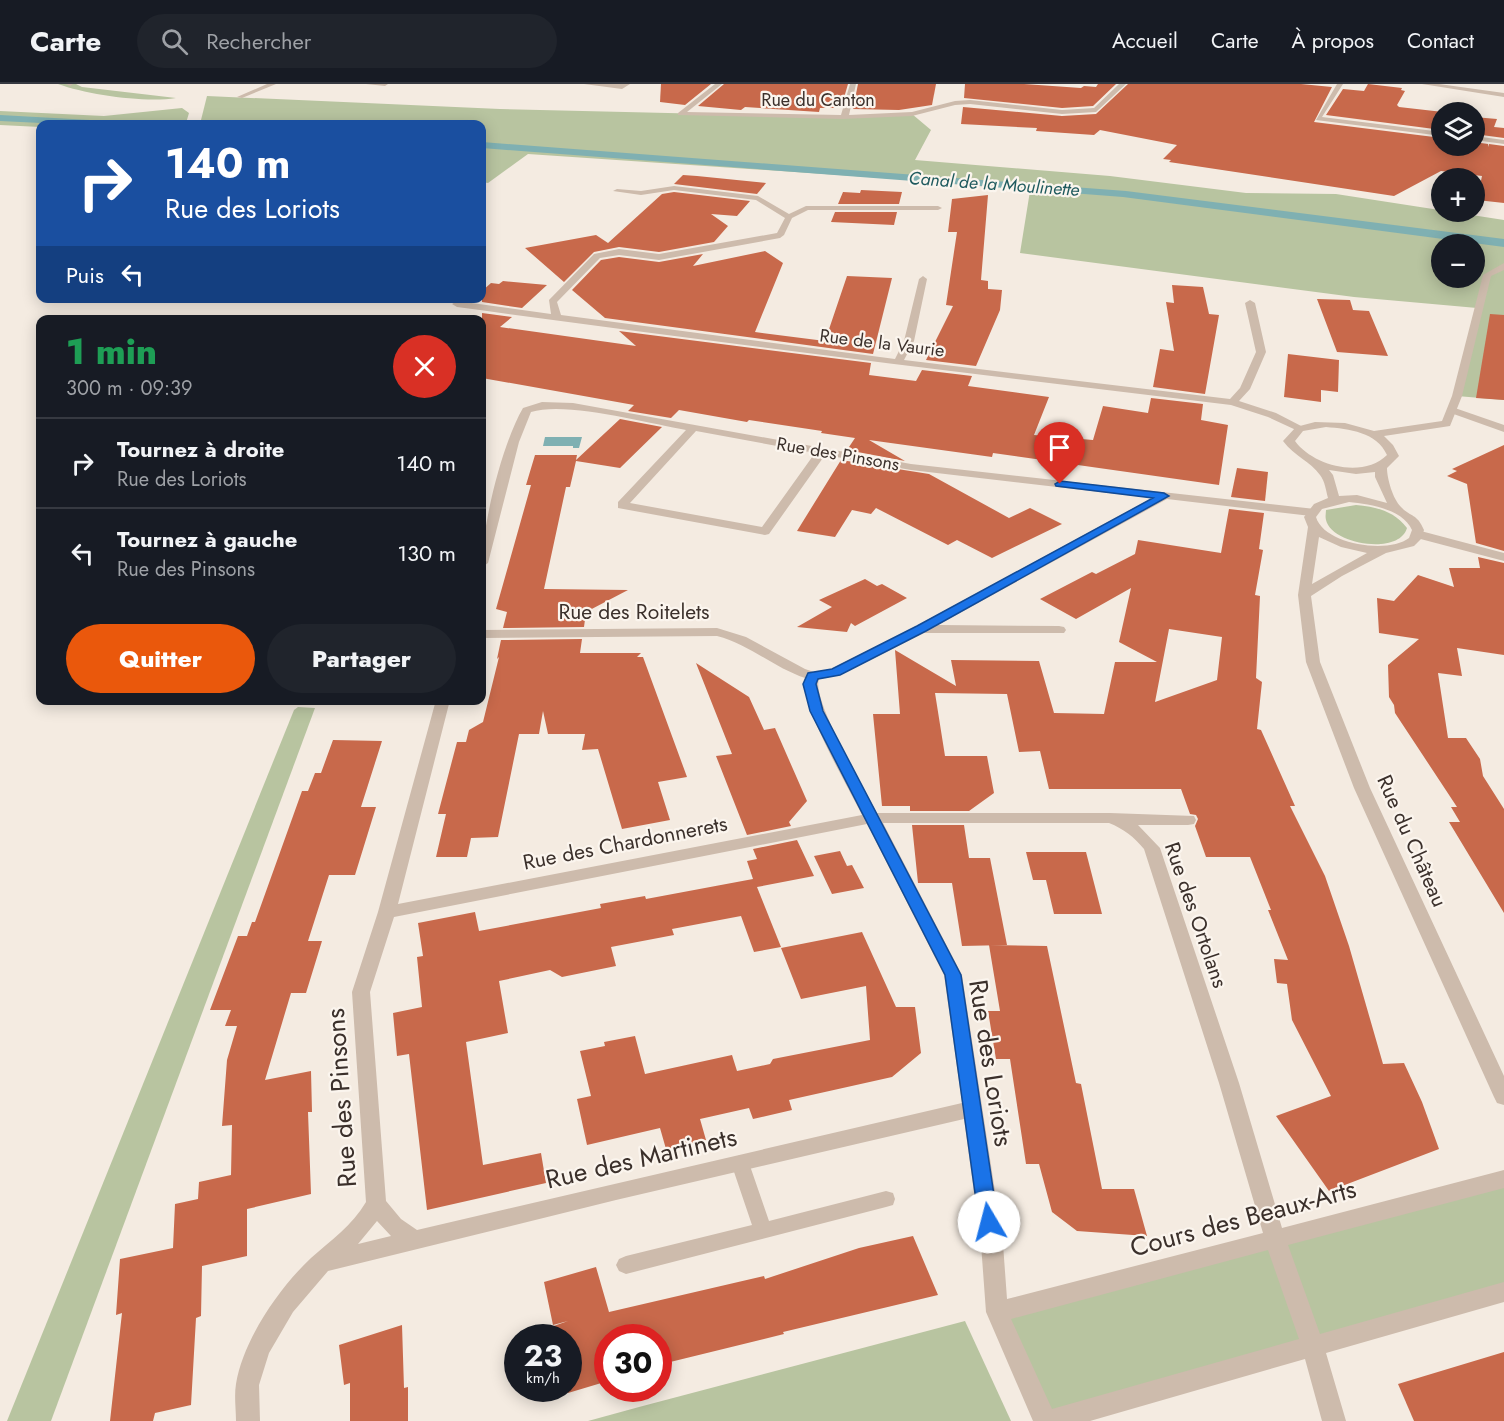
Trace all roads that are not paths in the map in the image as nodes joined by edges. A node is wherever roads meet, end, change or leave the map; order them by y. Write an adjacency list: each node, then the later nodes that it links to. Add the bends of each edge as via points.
1 (273, 84): 12 (street)
2 (369, 84): 3 (street)
3 (385, 84)
4 (587, 84): 5 (street)
5 (627, 84)
6 (719, 84): 13 (street, Rue du Canton, via 680,114)
7 (852, 84): 13 (street)
8 (1124, 84): 13 (street, Rue du Canton, via 1095,110 1062,112 970,102 912,114)
9 (1340, 84): 14 (street, via 1318,119)
10 (1425, 84): 11 (street)
11 (1504, 94)
12 (240, 97)
13 (842, 117)
14 (1431, 133)
15 (1485, 139): 16 (street)
16 (1504, 142)
17 (617, 191): 19 (street, via 674,189 759,198)
18 (938, 208): 19 (street, via 830,206 806,208)
19 (789, 217): 24 (street, via 780,234 659,257 619,252 597,256 552,302)
20 (1504, 266): 27 (street, via 1487,275)
21 (923, 279): 25 (street, via 909,341)
22 (1250, 303): 26 (street, via 1262,352 1245,389)
23 (457, 304): 24 (street, Rue de la Vaurie)
24 (557, 319): 25 (street, Rue de la Vaurie)
25 (898, 362): 26 (street, Rue de la Vaurie)
26 (1232, 402): 29 (street, Rue de la Vaurie)
27 (1452, 410): 30 (street); 31 (street, via 1446,424)
28 (693, 428): 32 (street, Rue des Pinsons); 32 (street, via 622,505 765,531); 41 (street, Rue des Pinsons, via 573,406 542,405 527,410 513,442)
29 (1300, 429): 31 (street, via 1311,425 1342,426); 33 (street, via 1289,441 1292,449)
30 (1504, 429)
31 (1373, 434): 34 (street, via 1392,448 1394,456)
32 (822, 451): 35 (street, Rue des Pinsons, via 911,466)
33 (1315, 463): 34 (street, via 1350,470); 36 (street, via 1327,475)
34 (1381, 467): 37 (street, via 1381,477)
35 (1164, 496): 38 (street, Rue des Pinsons); 45 (street)
36 (1334, 499): 37 (street, via 1365,500); 38 (street, via 1322,502)
37 (1396, 509): 40 (street, via 1415,525)
38 (1311, 512): 39 (street)
39 (1314, 526): 42 (street, via 1342,544); 44 (street, Rue du Château)
40 (1417, 534): 42 (street, via 1407,545); 43 (street)
41 (486, 547)
42 (1382, 550): 44 (street)
43 (1504, 557)
44 (1304, 595): 58 (street, Rue du Château, via 1313,662 1362,788)
45 (953, 612): 46 (street); 47 (street)
46 (921, 629): 47 (street); 50 (street, via 836,672)
47 (963, 629): 48 (street)
48 (1059, 630)
49 (486, 634): 50 (street, Rue des Roitelets, via 717,632 731,635 783,666)
50 (813, 676): 52 (street, Rue des Loriots, via 810,684 817,711)
51 (442, 705): 57 (street, Rue des Pinsons)
52 (872, 818): 53 (street, Rue des Ortolans); 57 (street, Rue des Chardonnerets); 59 (street, Rue des Loriots, via 953,975)
53 (1110, 818): 54 (street); 56 (street, Rue des Ortolans, via 1126,823)
54 (1146, 819): 55 (street); 56 (street)
55 (1188, 820)
56 (1152, 848): 65 (street, Rue des Ortolans)
57 (387, 912): 63 (street, Rue des Pinsons, via 361,992)
58 (1504, 1097)
59 (972, 1109): 60 (street, Rue des Martinets); 70 (street, Rue des Loriots, via 992,1244)
60 (740, 1163): 64 (lane); 66 (street, Rue des Martinets)
61 (1504, 1179): 65 (street, Cours des Beaux-Arts)
62 (886, 1199): 64 (lane)
63 (376, 1203): 66 (street, via 399,1232); 67 (street, Rue des Pinsons, via 351,1239)
64 (763, 1232): 68 (lane)
65 (1275, 1239): 70 (street, Cours des Beaux-Arts); 71 (street, Rue des Ortolans)
66 (417, 1240): 67 (street, Rue des Martinets)
67 (322, 1262): 72 (street, Rue des Pinsons, via 271,1324 248,1381)
68 (626, 1265)
69 (1504, 1292): 71 (street)
70 (997, 1312): 73 (street, Rue des Loriots)
71 (1313, 1346): 74 (street); 75 (street, Rue des Ortolans)
72 (248, 1421)
73 (1045, 1421)
74 (1050, 1421)
75 (1334, 1421)

